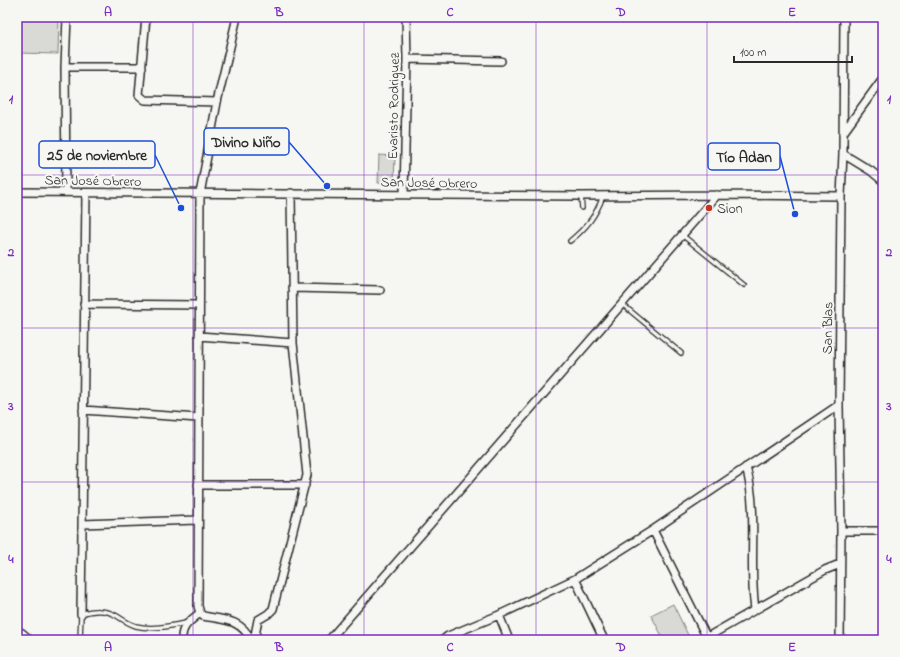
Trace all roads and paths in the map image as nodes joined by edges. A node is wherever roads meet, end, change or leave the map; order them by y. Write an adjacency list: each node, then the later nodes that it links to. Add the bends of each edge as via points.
1 (67, 17): 8 (street)
2 (146, 17): 9 (street)
3 (237, 17): 11 (street)
4 (406, 17): 6 (street, Evaristo Rodriguez)
5 (844, 17): 12 (street, San Blas)
6 (407, 59): 7 (street); 20 (street, Evaristo Rodriguez)
7 (501, 61)
8 (65, 67): 9 (street); 16 (street)
9 (142, 67): 11 (street, via 139,94 145,100)
10 (883, 78): 12 (street)
11 (217, 102): 19 (street)
12 (843, 133): 13 (street, San Blas)
13 (843, 154): 14 (street); 24 (street, San Blas)
14 (883, 181)
15 (17, 192): 16 (street, San José Obrero)
16 (66, 192): 17 (street, San José Obrero)
17 (86, 193): 19 (street, San José Obrero); 31 (street)
18 (291, 193): 19 (street, San José Obrero); 20 (street, San José Obrero); 29 (street)
19 (200, 194): 33 (street)
20 (404, 195): 22 (street, San José Obrero)
21 (717, 195): 23 (street, San José Obrero); 24 (street, San José Obrero); 26 (street)
22 (581, 196): 23 (street, San José Obrero); 25 (lane)
23 (603, 196): 27 (lane, via 600,206 586,228)
24 (841, 196): 37 (street, San Blas)
25 (582, 208)
26 (682, 235): 28 (lane); 32 (street)
27 (570, 241)
28 (744, 285)
29 (292, 288): 30 (street); 35 (street)
30 (380, 290)
31 (84, 304): 33 (street); 38 (street)
32 (622, 304): 36 (lane); 62 (street)
33 (199, 305): 34 (street)
34 (199, 336): 35 (street); 39 (street)
35 (293, 343): 42 (street, via 307,475)
36 (681, 353)
37 (839, 405): 40 (street); 46 (street, San Blas)
38 (83, 410): 39 (street); 44 (street)
39 (198, 418): 41 (street)
40 (746, 467): 45 (street); 50 (street, via 752,504 752,590)
41 (198, 485): 42 (street); 43 (street)
42 (305, 485): 61 (street, via 273,608 256,623)
43 (197, 520): 44 (street); 51 (street)
44 (82, 524): 52 (street)
45 (653, 530): 49 (street); 56 (street)
46 (841, 530): 47 (street); 48 (street, San Blas)
47 (883, 531)
48 (840, 564): 50 (street); 66 (street, San Blas)
49 (576, 579): 53 (street); 65 (street)
50 (755, 609): 56 (street)
51 (200, 613): 54 (street); 60 (street, via 240,625)
52 (81, 614): 54 (lane, via 104,611 137,626 156,628); 58 (lane)
53 (499, 615): 63 (street); 64 (street)
54 (186, 623): 59 (street, via 181,634)
55 (17, 630): 57 (street)
56 (705, 639)
57 (30, 640)
58 (80, 640)
59 (182, 640)
60 (251, 640)
61 (254, 640)
62 (330, 640)
63 (443, 640)
64 (509, 640)
65 (604, 640)
66 (840, 640)

